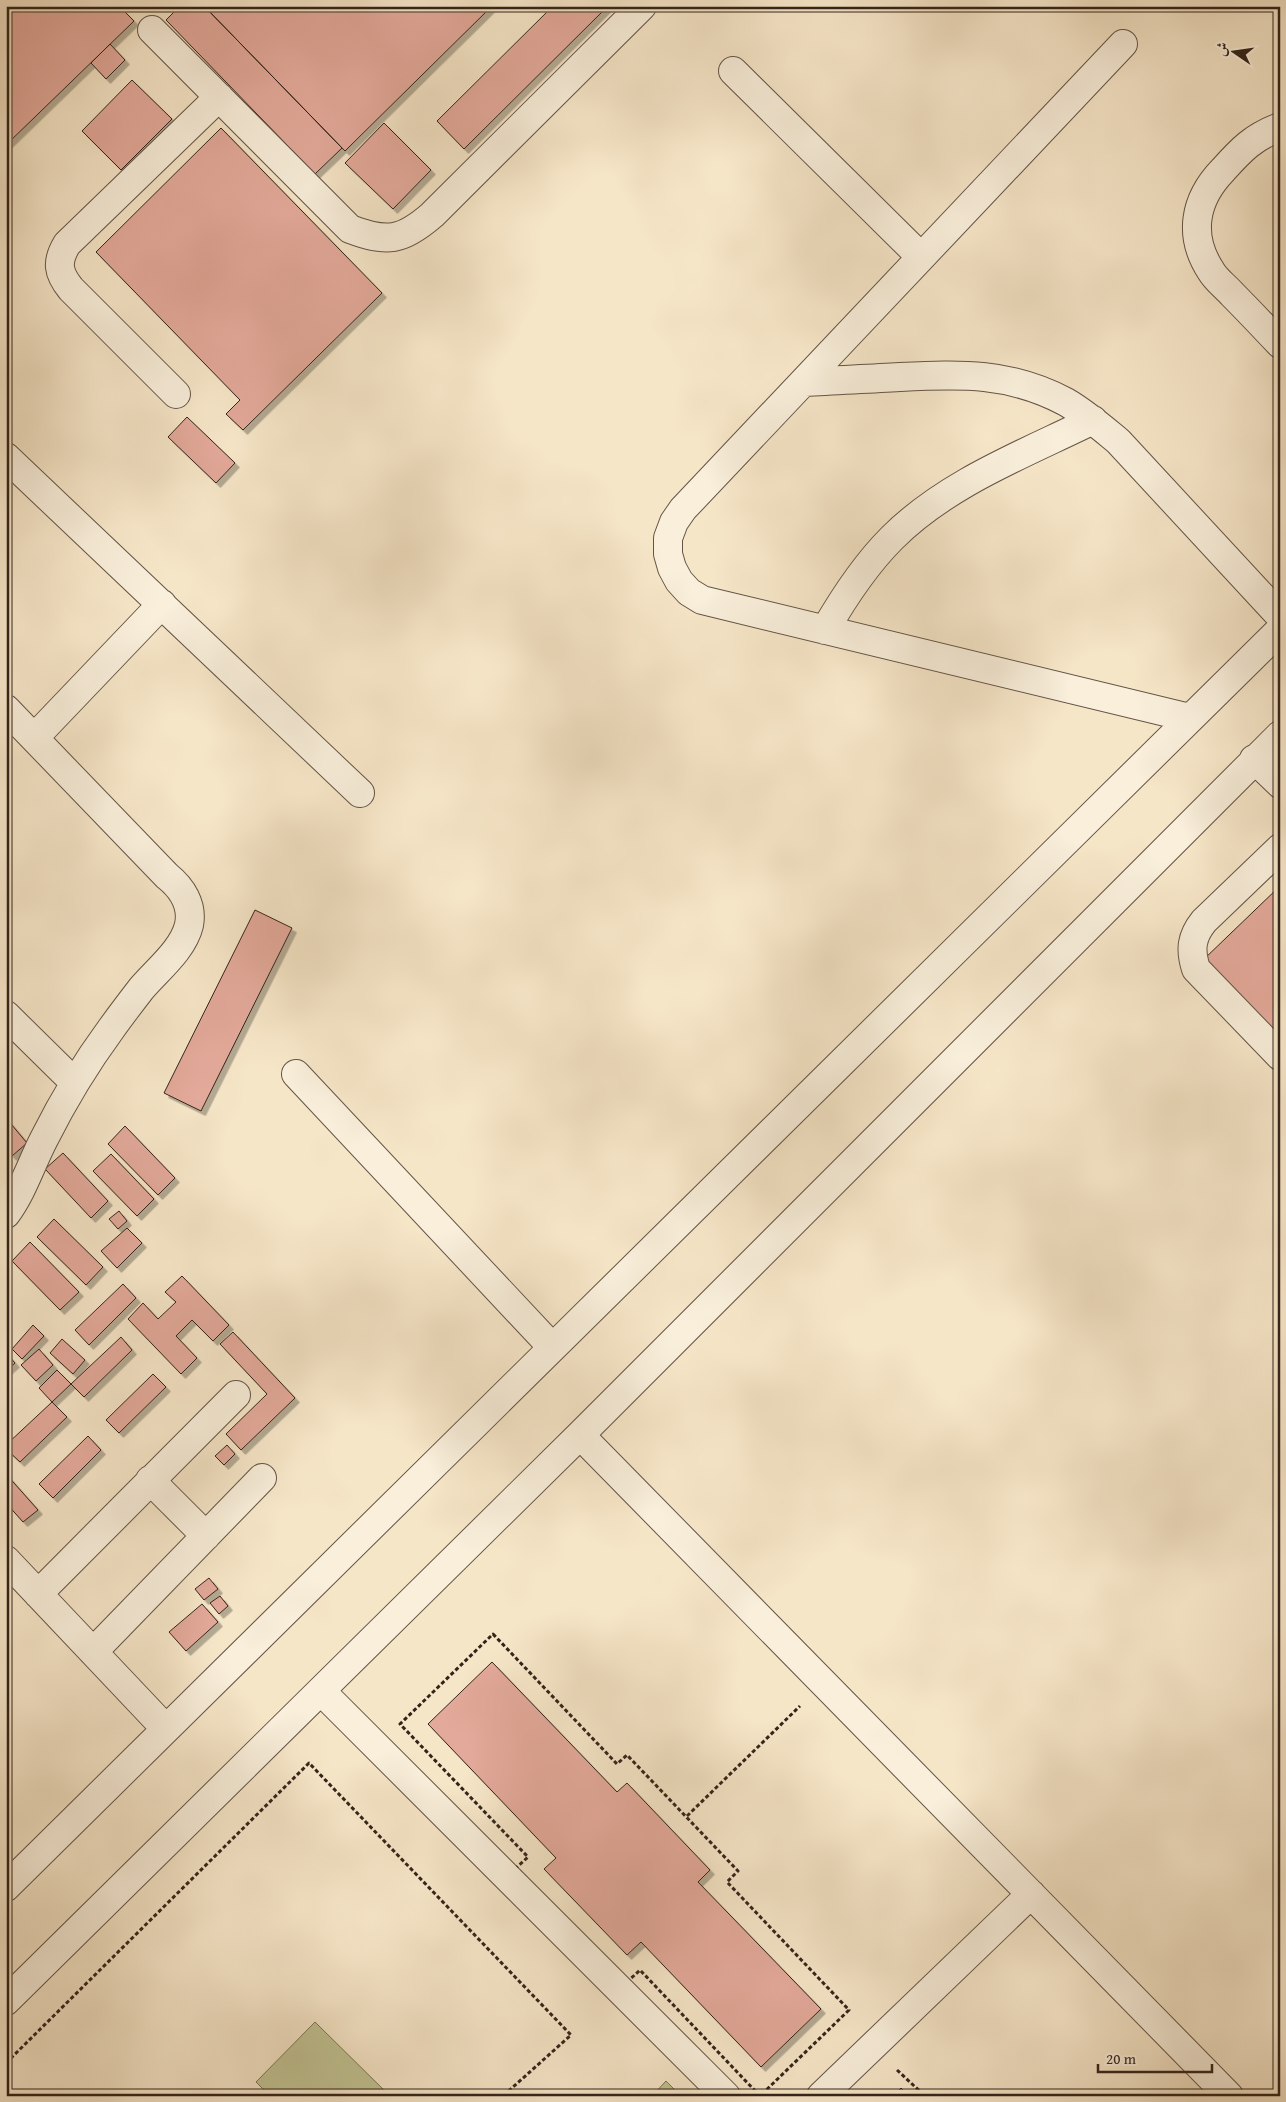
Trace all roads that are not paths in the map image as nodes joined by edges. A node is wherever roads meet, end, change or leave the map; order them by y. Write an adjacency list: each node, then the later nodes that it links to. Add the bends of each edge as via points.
1 (642, 6): 5 (lane, via 432,215 415,230 394,238 371,237 350,229)
2 (152, 30): 5 (lane)
3 (1123, 44): 7 (lane)
4 (733, 70): 7 (lane)
5 (219, 97): 10 (lane, via 67,244 59,267 62,279 70,289)
6 (1280, 127): 8 (lane, via 1248,143 1216,177 1202,201 1197,235 1202,255 1212,273)
7 (921, 257): 9 (lane)
8 (1280, 344)
9 (805, 382): 11 (lane, via 953,374 981,376 1009,380 1036,389 1066,402); 15 (lane, via 683,509 668,538 668,554 679,581 702,600)
10 (176, 394)
11 (1093, 420): 14 (lane, via 1118,441); 15 (lane, via 973,479 918,515 867,566 844,597)
12 (6, 457): 13 (lane)
13 (162, 604): 20 (lane); 23 (lane)
14 (1280, 616)
15 (826, 630): 18 (lane)
16 (1280, 630): 18 (lane)
17 (8, 714): 20 (lane)
18 (1190, 718): 30 (lane)
19 (1280, 735): 21 (lane)
20 (34, 738): 28 (lane, via 178,885 190,910 184,939 110,1030)
21 (1254, 759): 22 (lane); 32 (lane)
22 (1280, 784)
23 (360, 793)
24 (1280, 848): 26 (lane, via 1204,921 1196,931 1192,956 1200,974)
25 (6, 1015): 28 (lane)
26 (1280, 1056)
27 (296, 1074): 30 (lane)
28 (76, 1083): 29 (lane)
29 (6, 1214)
30 (552, 1347): 40 (lane)
31 (236, 1395): 34 (lane)
32 (580, 1435): 39 (lane); 42 (lane)
33 (262, 1478): 35 (lane)
34 (150, 1480): 35 (lane); 37 (lane)
35 (206, 1536): 38 (lane)
36 (6, 1560): 37 (lane)
37 (38, 1594): 38 (lane)
38 (93, 1652): 40 (lane)
39 (321, 1691): 43 (lane); 44 (lane)
40 (166, 1729): 41 (lane)
41 (6, 1887)
42 (1031, 1894): 45 (lane); 46 (lane)
43 (6, 2001)
44 (726, 2096)
45 (822, 2096)
46 (1229, 2096)

